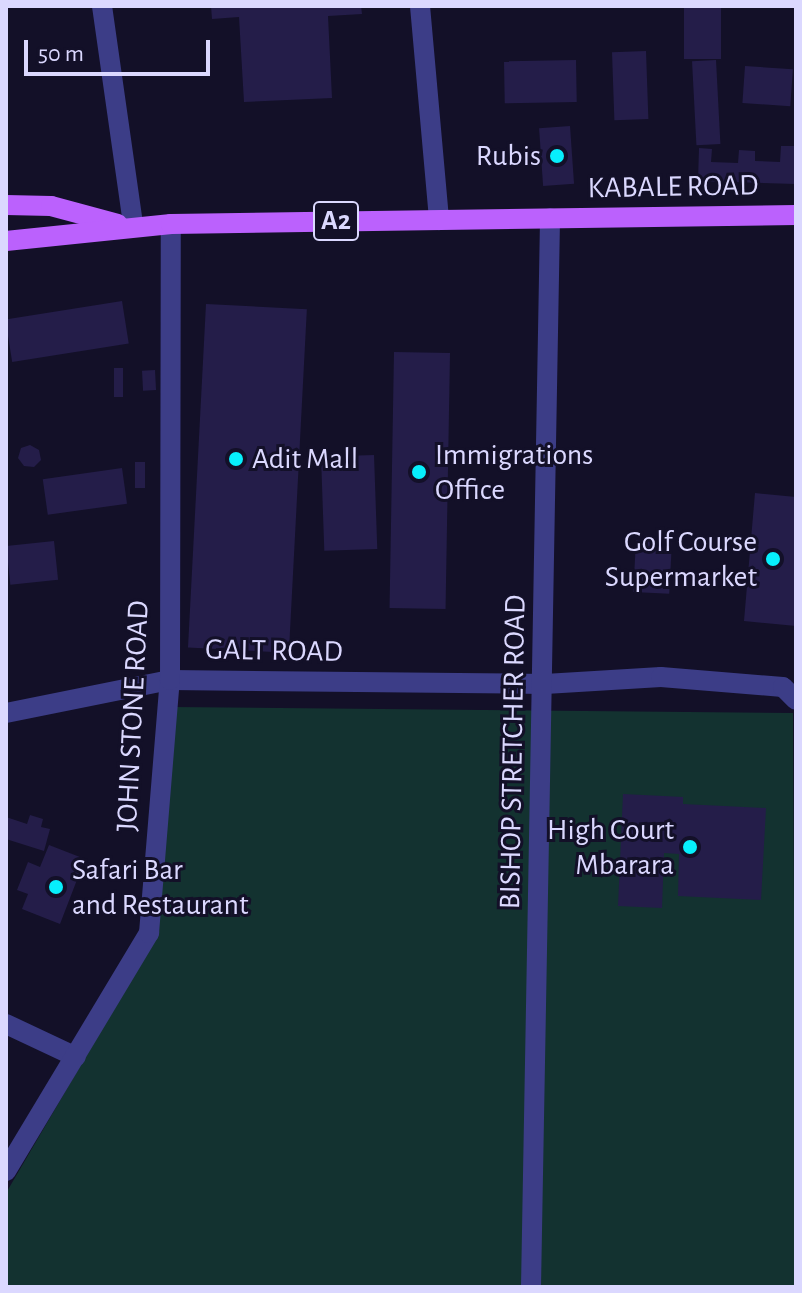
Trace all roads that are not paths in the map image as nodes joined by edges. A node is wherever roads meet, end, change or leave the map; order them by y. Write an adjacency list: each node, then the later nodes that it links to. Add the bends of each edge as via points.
1 (102, 6): 8 (street)
2 (420, 6): 6 (street)
3 (6, 205): 8 (main road, A2, via 51,206)
4 (796, 215): 5 (main road, KABALE ROAD / A2)
5 (550, 218): 6 (main road, A2); 11 (street, BISHOP STRETCHER ROAD)
6 (439, 220): 7 (main road, A2)
7 (171, 224): 8 (main road, A2); 10 (street, JOHN STONE ROAD)
8 (127, 225): 9 (main road, A2)
9 (6, 241)
10 (170, 680): 11 (street, GALT ROAD); 13 (street, GALT ROAD); 15 (street, JOHN STONE ROAD, via 147,942)
11 (545, 684): 12 (street, GALT ROAD, via 661,677 783,687); 17 (street, BISHOP STRETCHER ROAD)
12 (796, 700)
13 (6, 713)
14 (6, 1024): 15 (street)
15 (76, 1057): 16 (street, JOHN STONE ROAD)
16 (6, 1171)
17 (531, 1287)

